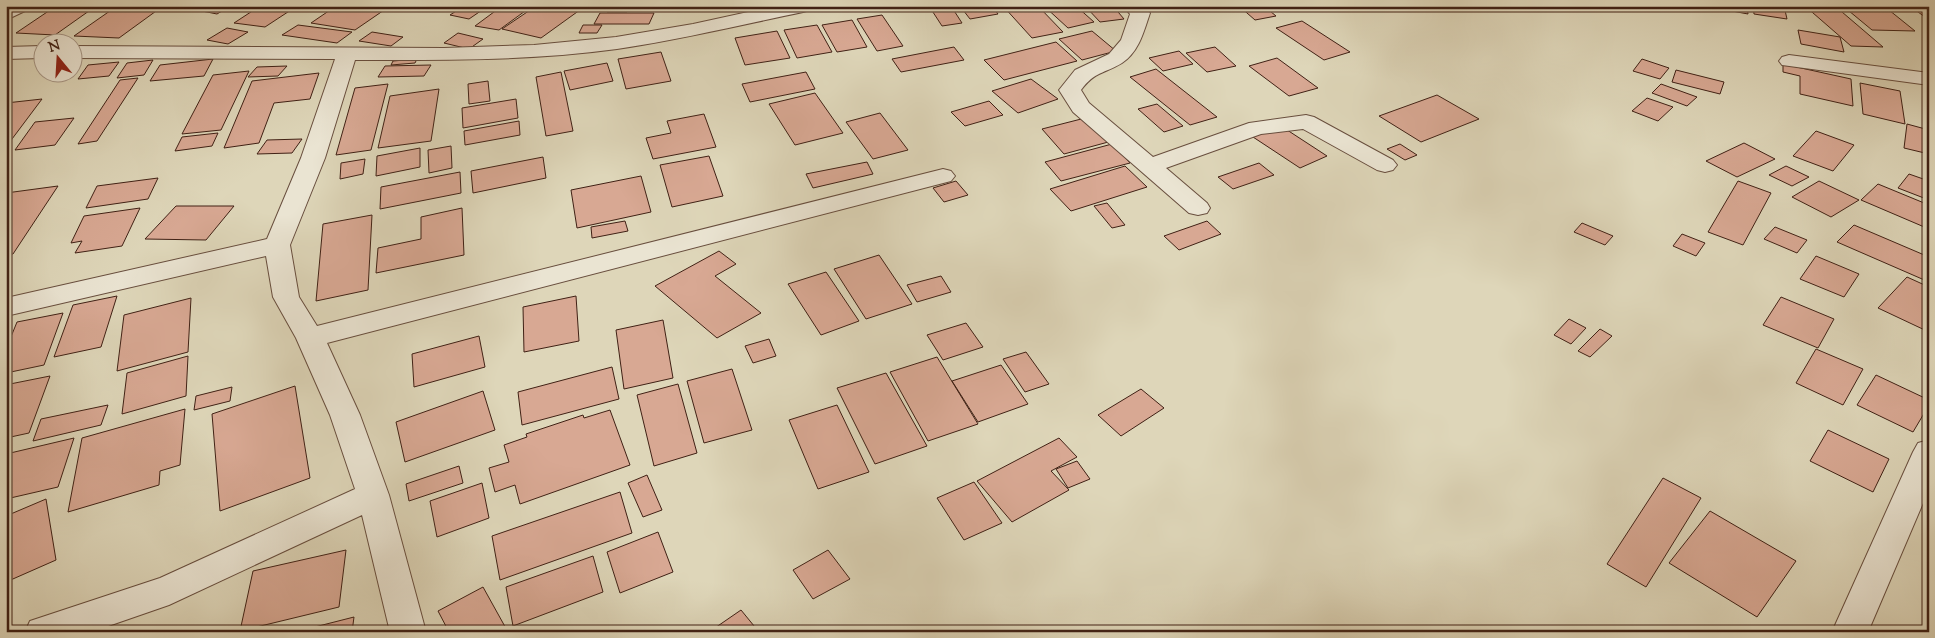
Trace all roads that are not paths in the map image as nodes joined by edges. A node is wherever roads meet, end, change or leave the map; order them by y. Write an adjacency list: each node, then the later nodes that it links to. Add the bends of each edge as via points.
1 (20, 6): 4 (street)
2 (803, 6): 8 (street, via 693,30 607,44 534,51)
3 (1132, 6): 12 (street, via 1140,13 1130,42 1116,58 1082,74 1070,90 1081,107)
4 (6, 14)
5 (6, 52): 6 (street)
6 (32, 52)
7 (82, 52): 8 (street)
8 (347, 53): 15 (street, via 313,158)
9 (1789, 61): 10 (street)
10 (1929, 79)
11 (1385, 165): 12 (street, via 1306,122 1257,128)
12 (1150, 166): 14 (street)
13 (943, 176): 17 (street)
14 (1198, 208)
15 (278, 245): 16 (street); 17 (street, via 286,297)
16 (6, 307)
17 (310, 338): 19 (street, via 345,415)
18 (1929, 452): 22 (street)
19 (374, 494): 20 (street, via 169,590); 21 (street)
20 (43, 632)
21 (408, 632)
22 (1850, 632)

